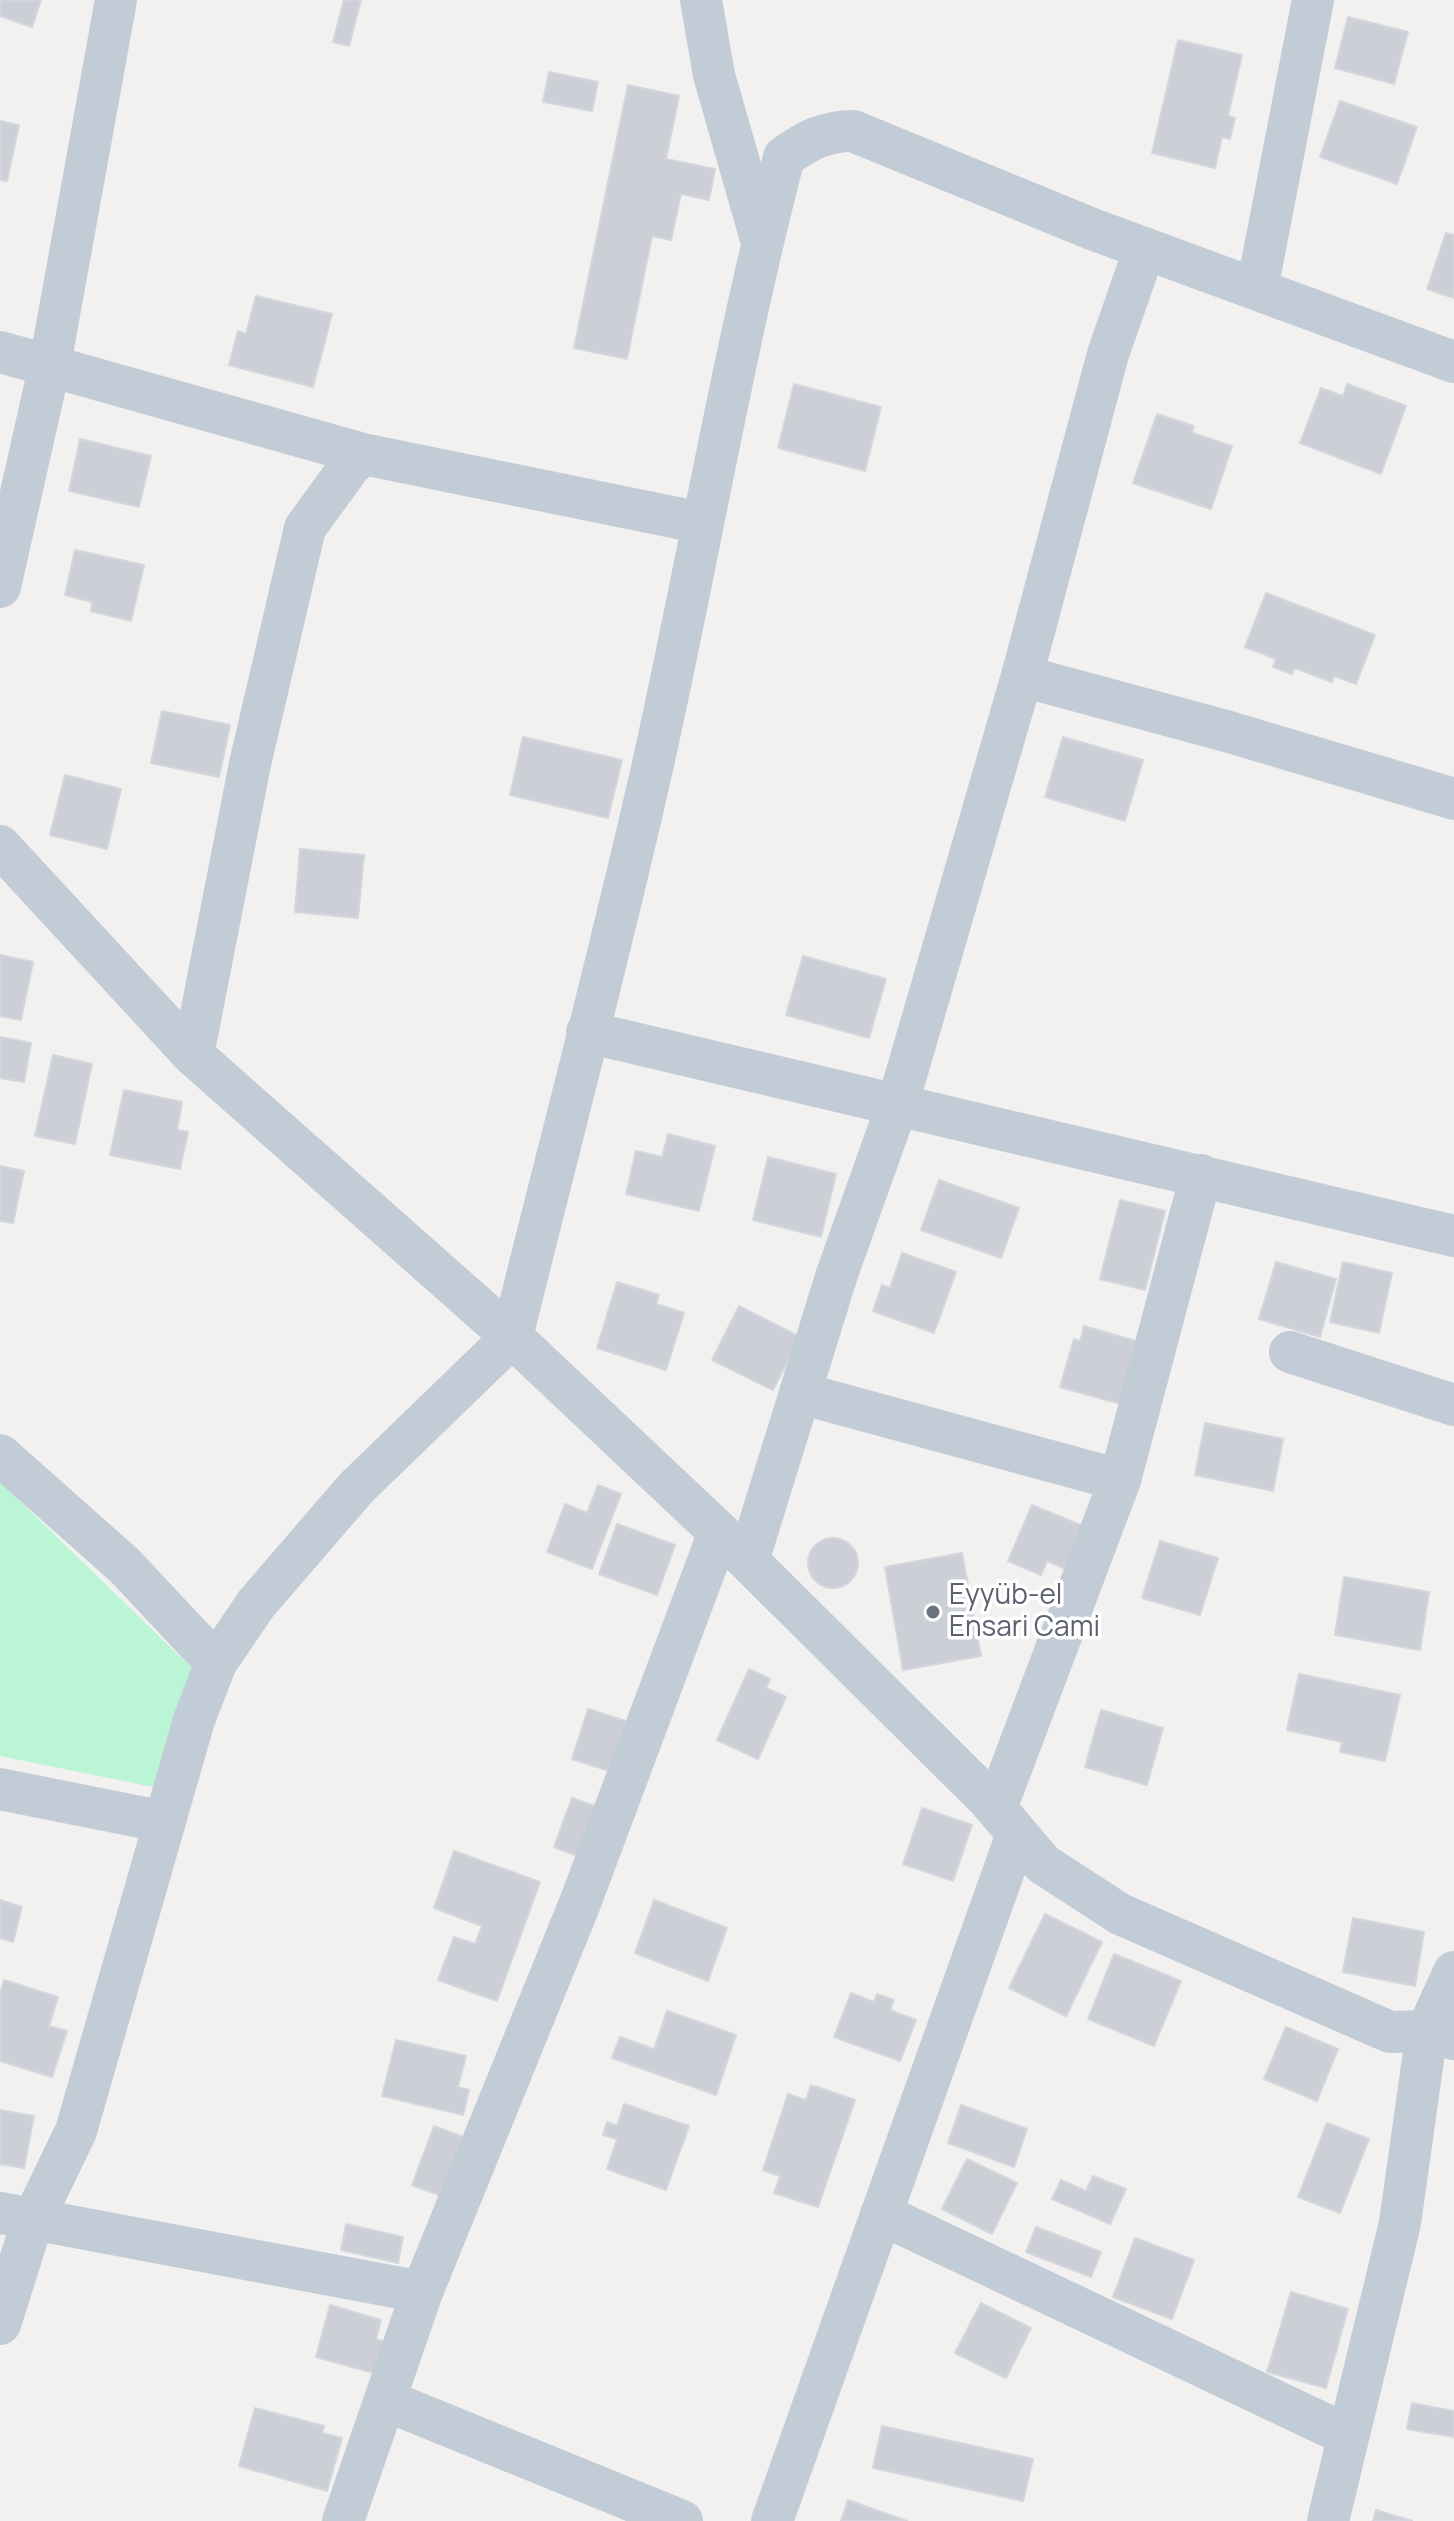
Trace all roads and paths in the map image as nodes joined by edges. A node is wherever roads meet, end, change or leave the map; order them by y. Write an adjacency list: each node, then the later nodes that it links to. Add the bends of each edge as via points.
1 (116, 0): 9 (street)
2 (701, 0): 4 (street, via 714,75)
3 (1313, 0): 6 (street)
4 (762, 243): 5 (street, via 784,157 806,141 833,131 853,131); 11 (street)
5 (1145, 248): 6 (street); 13 (street, via 1108,354)
6 (1257, 289): 8 (street)
7 (0, 352): 9 (street)
8 (1454, 362)
9 (50, 364): 10 (street); 12 (street)
10 (363, 454): 11 (street); 17 (street, via 305,528 250,764)
11 (702, 523): 16 (street, via 653,764)
12 (0, 587)
13 (1022, 676): 14 (street); 18 (street)
14 (1454, 799)
15 (0, 846): 17 (street)
16 (587, 1032): 18 (street); 21 (street)
17 (193, 1055): 21 (street)
18 (898, 1103): 19 (street); 23 (street)
19 (1201, 1175): 20 (street); 26 (street)
20 (1454, 1236)
21 (512, 1337): 27 (street); 29 (street, via 356,1488 256,1604)
22 (1290, 1352): 24 (street)
23 (800, 1393): 26 (street); 28 (street)
24 (1454, 1405)
25 (0, 1455): 29 (street, via 125,1566)
26 (1120, 1480): 31 (street)
27 (719, 1532): 28 (street); 37 (street, via 580,1903)
28 (748, 1561): 31 (street)
29 (216, 1663): 32 (street)
30 (0, 1789): 32 (street)
31 (1007, 1821): 34 (street, via 1043,1864 1120,1914 1390,2032); 35 (street)
32 (165, 1822): 36 (street, via 76,2131)
33 (1454, 1972): 34 (street)
34 (1440, 2035): 40 (street)
35 (881, 2214): 40 (street); 43 (street)
36 (16, 2217): 37 (street); 38 (street)
37 (422, 2292): 39 (street)
38 (0, 2324)
39 (385, 2400): 41 (street); 42 (street)
40 (1347, 2435): 44 (street)
41 (343, 2521)
42 (682, 2521)
43 (772, 2521)
44 (1328, 2521)

